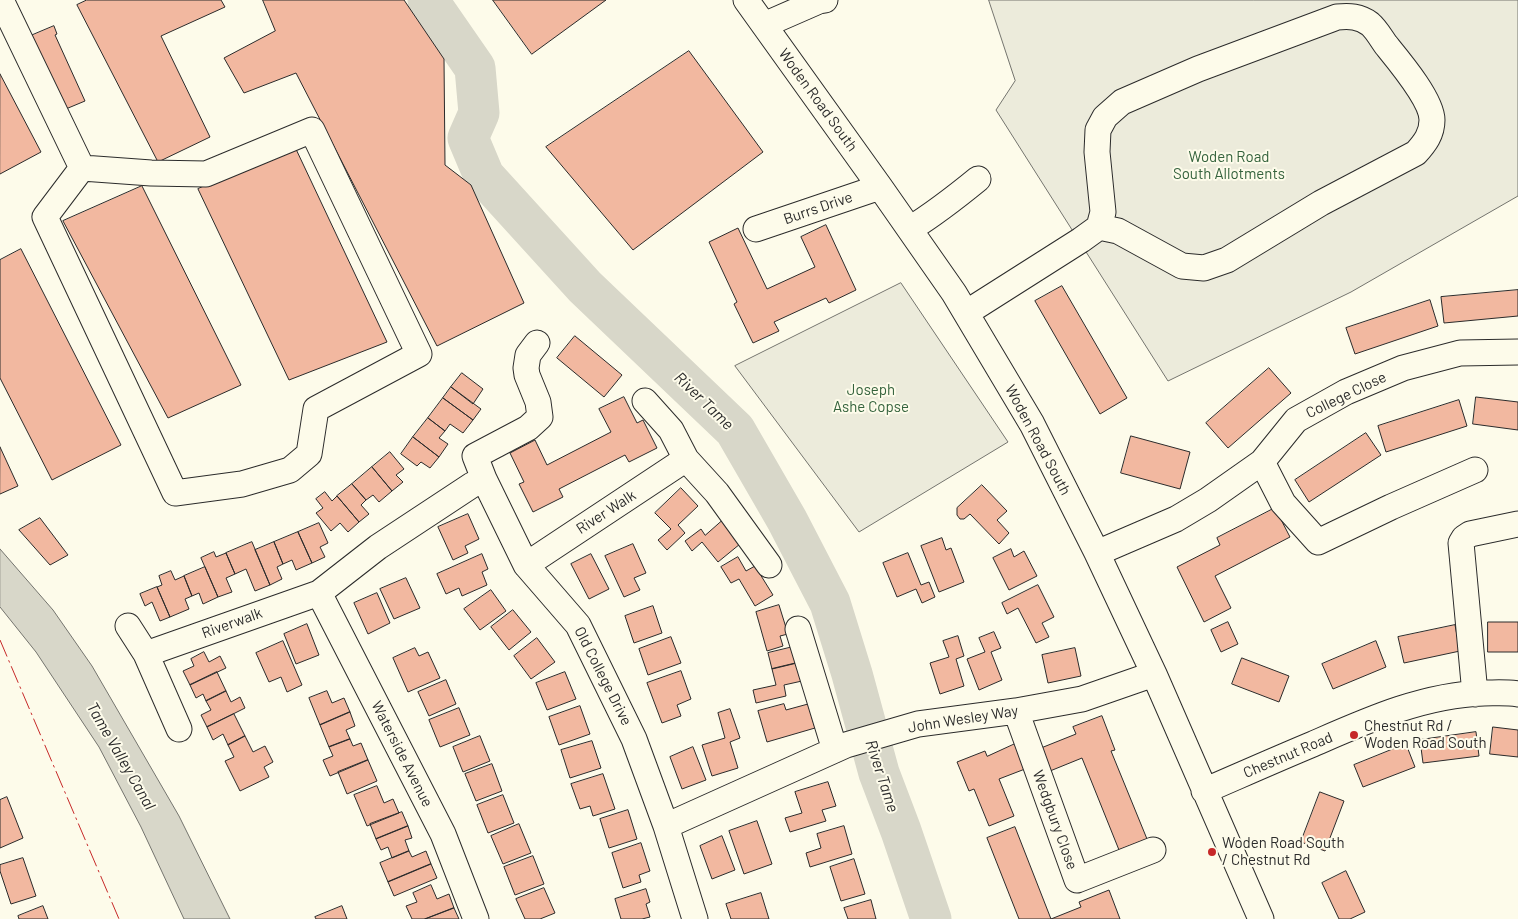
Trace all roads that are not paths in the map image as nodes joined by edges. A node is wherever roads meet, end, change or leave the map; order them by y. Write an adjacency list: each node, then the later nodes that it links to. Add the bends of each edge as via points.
1 (746, 0): 4 (street, Woden Road South)
2 (825, 0): 4 (street)
3 (3, 7): 5 (street)
4 (764, 25): 7 (street, Woden Road South)
5 (82, 168): 5 (street, via 46,217 175,493 242,484 290,470 309,454 316,409 419,354 312,130 206,174)
6 (978, 179): 9 (street)
7 (880, 187): 9 (street, Woden Road South); 10 (street, Burrs Drive)
8 (1099, 227): 8 (street, via 1103,212 1098,130 1104,118 1122,102 1198,69 1337,17 1355,16 1370,24 1409,74 1432,117 1427,141 1416,153 1321,203 1227,260 1204,268 1182,266 1118,232); 11 (street)
9 (910, 228): 11 (street, Woden Road South)
10 (756, 229)
11 (966, 313): 20 (street, Woden Road South, via 1032,424)
12 (537, 343): 18 (street, Old College Drive, via 528,355 526,368 540,417 528,428 475,456)
13 (1518, 352): 16 (street, College Close, via 1460,353 1403,368 1346,392 1296,420)
14 (645, 401): 15 (street, via 671,430)
15 (686, 459): 21 (street, River Walk); 22 (street, via 718,493)
16 (1262, 462): 17 (street, via 1283,503 1318,542); 20 (street, College Close, via 1176,519)
17 (1475, 470)
18 (484, 479): 21 (street, Old College Drive); 23 (street, via 378,547)
19 (1518, 524): 28 (street, via 1470,534 1461,543)
20 (1097, 553): 27 (street, Woden Road South)
21 (526, 564): 34 (street, Old College Drive, via 578,625 634,739)
22 (769, 565)
23 (318, 593): 26 (street, Riverwalk); 36 (street, Waterside Avenue, via 443,834)
24 (128, 626): 26 (street)
25 (798, 629): 32 (street)
26 (146, 654): 31 (street)
27 (1154, 674): 30 (street, John Wesley Way, via 1082,699); 33 (street, Woden Road South)
28 (1475, 694): 29 (street, Chestnut Road); 33 (street, Chestnut Road, via 1411,704)
29 (1518, 694)
30 (1016, 711): 32 (street, John Wesley Way, via 918,724); 35 (street, Wedgbury Close, via 1077,880)
31 (179, 729)
32 (840, 748): 34 (street, John Wesley Way)
33 (1204, 791): 38 (street, Woden Road South)
34 (666, 826): 37 (street, Old College Drive)
35 (1153, 850)
36 (476, 919)
37 (695, 919)
38 (1261, 919)

